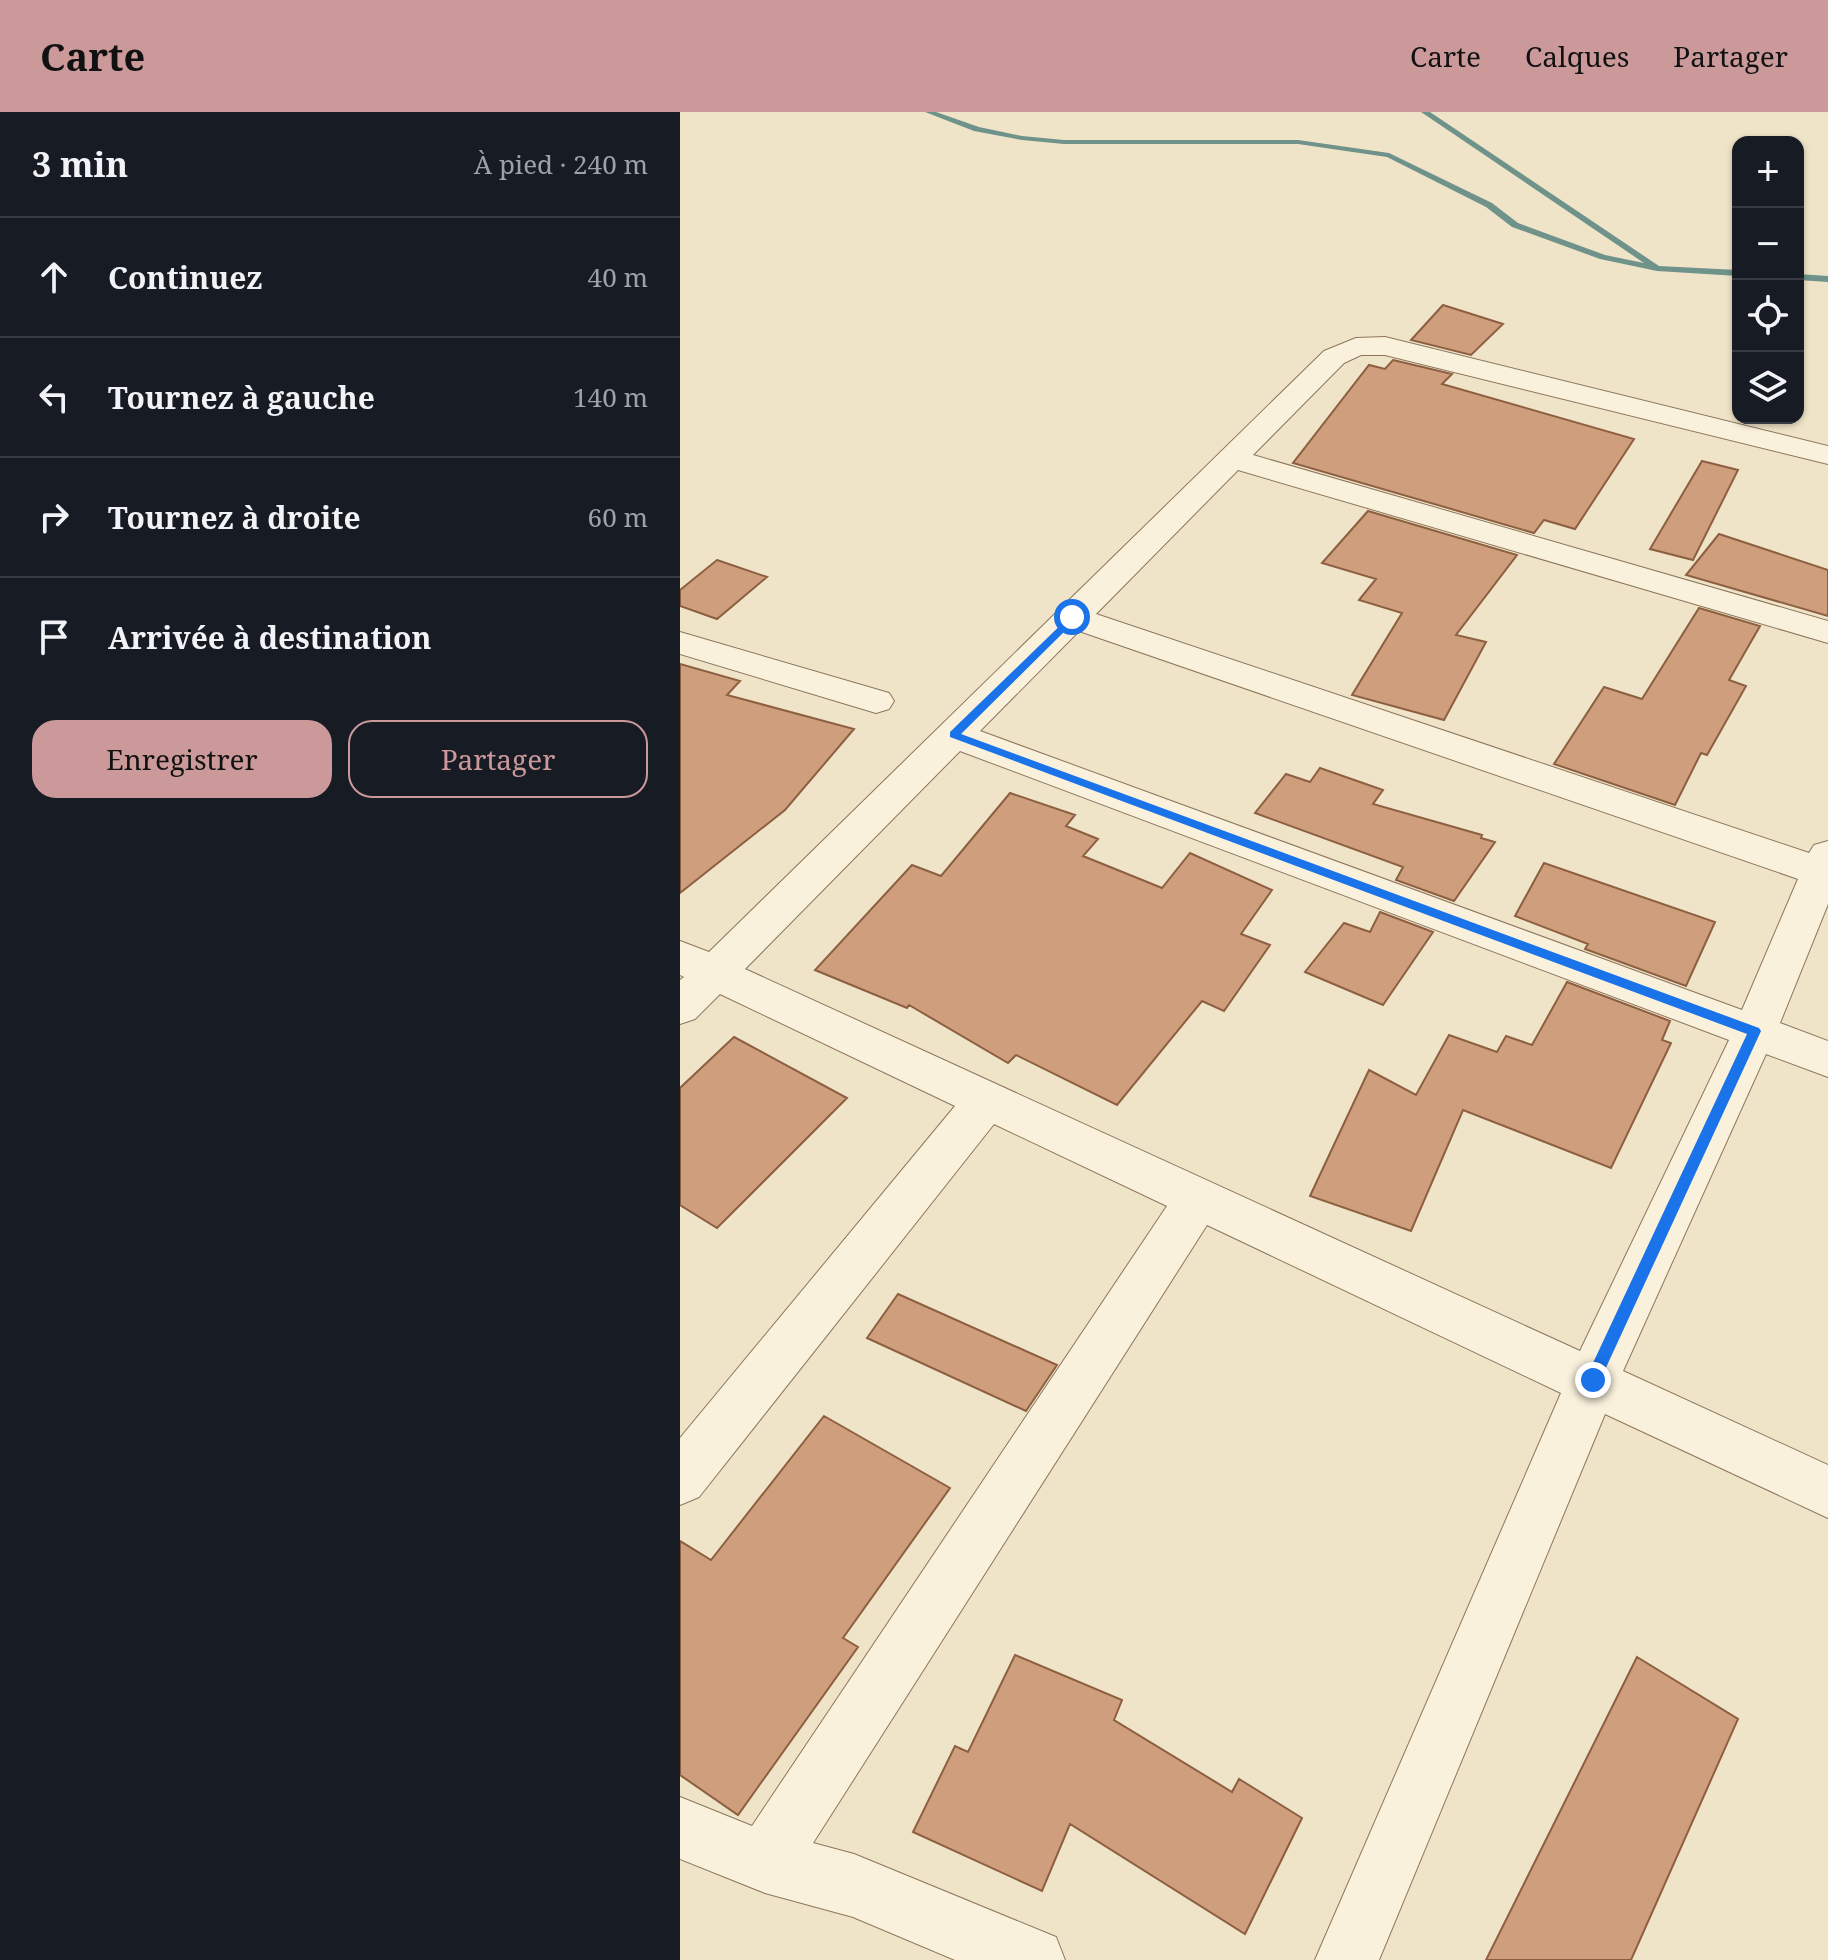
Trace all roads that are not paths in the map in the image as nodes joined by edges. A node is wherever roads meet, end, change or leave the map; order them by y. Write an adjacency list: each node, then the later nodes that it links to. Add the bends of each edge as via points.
1 (1828, 455): 2 (street, via 1385,346 1356,347 1334,357)
2 (1230, 458): 3 (street); 4 (street)
3 (1072, 617): 7 (street); 8 (street)
4 (1828, 632)
5 (680, 643): 6 (street)
6 (876, 701)
7 (954, 735): 9 (street); 11 (street)
8 (1825, 867): 11 (street)
9 (697, 965): 10 (street); 13 (street)
10 (680, 1007)
11 (1755, 1031): 12 (street); 15 (street)
12 (1828, 1059)
13 (987, 1100): 14 (street); 16 (street)
14 (1199, 1198): 15 (street); 19 (street)
15 (1593, 1380): 17 (street); 21 (street)
16 (680, 1479)
17 (1828, 1492)
18 (680, 1828): 19 (street)
19 (765, 1862): 20 (street, via 854,1886)
20 (1033, 1960)
21 (1347, 1960)

